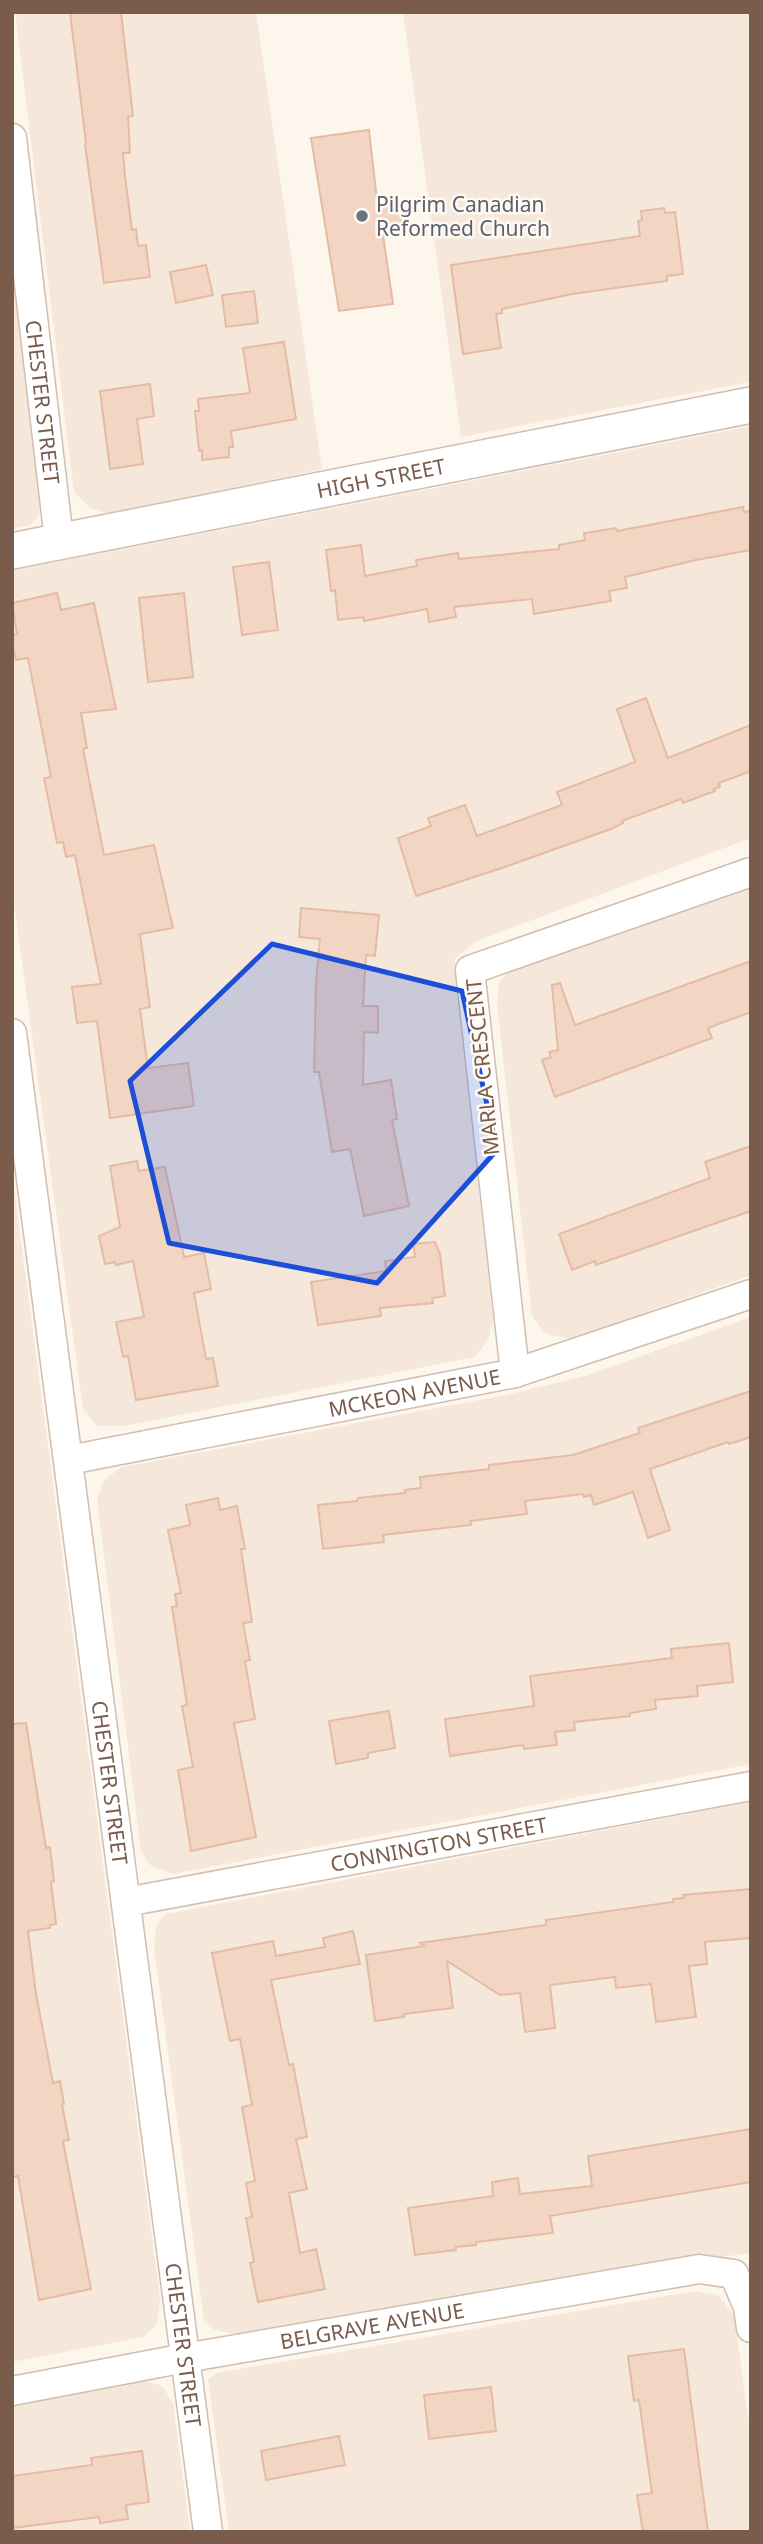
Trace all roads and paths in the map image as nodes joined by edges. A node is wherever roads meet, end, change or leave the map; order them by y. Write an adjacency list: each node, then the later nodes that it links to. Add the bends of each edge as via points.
1 (12, 138): 3 (street, CHESTER STREET)
2 (751, 405): 3 (street, HIGH STREET)
3 (59, 540): 4 (street, HIGH STREET)
4 (12, 551)
5 (751, 872): 8 (street, MARLA CRESCENT, via 470,970)
6 (12, 1033): 9 (street, CHESTER STREET)
7 (751, 1294): 8 (street, MCKEON AVENUE)
8 (515, 1373): 9 (street, MCKEON AVENUE)
9 (69, 1460): 11 (street, CHESTER STREET)
10 (751, 1786): 11 (street, CONNINGTON STREET)
11 (126, 1902): 13 (street, CHESTER STREET)
12 (751, 2328): 13 (street, BELGRAVE AVENUE, via 734,2274 699,2269)
13 (186, 2358): 14 (street, BELGRAVE AVENUE); 15 (street, CHESTER STREET)
14 (12, 2391)
15 (208, 2532)

